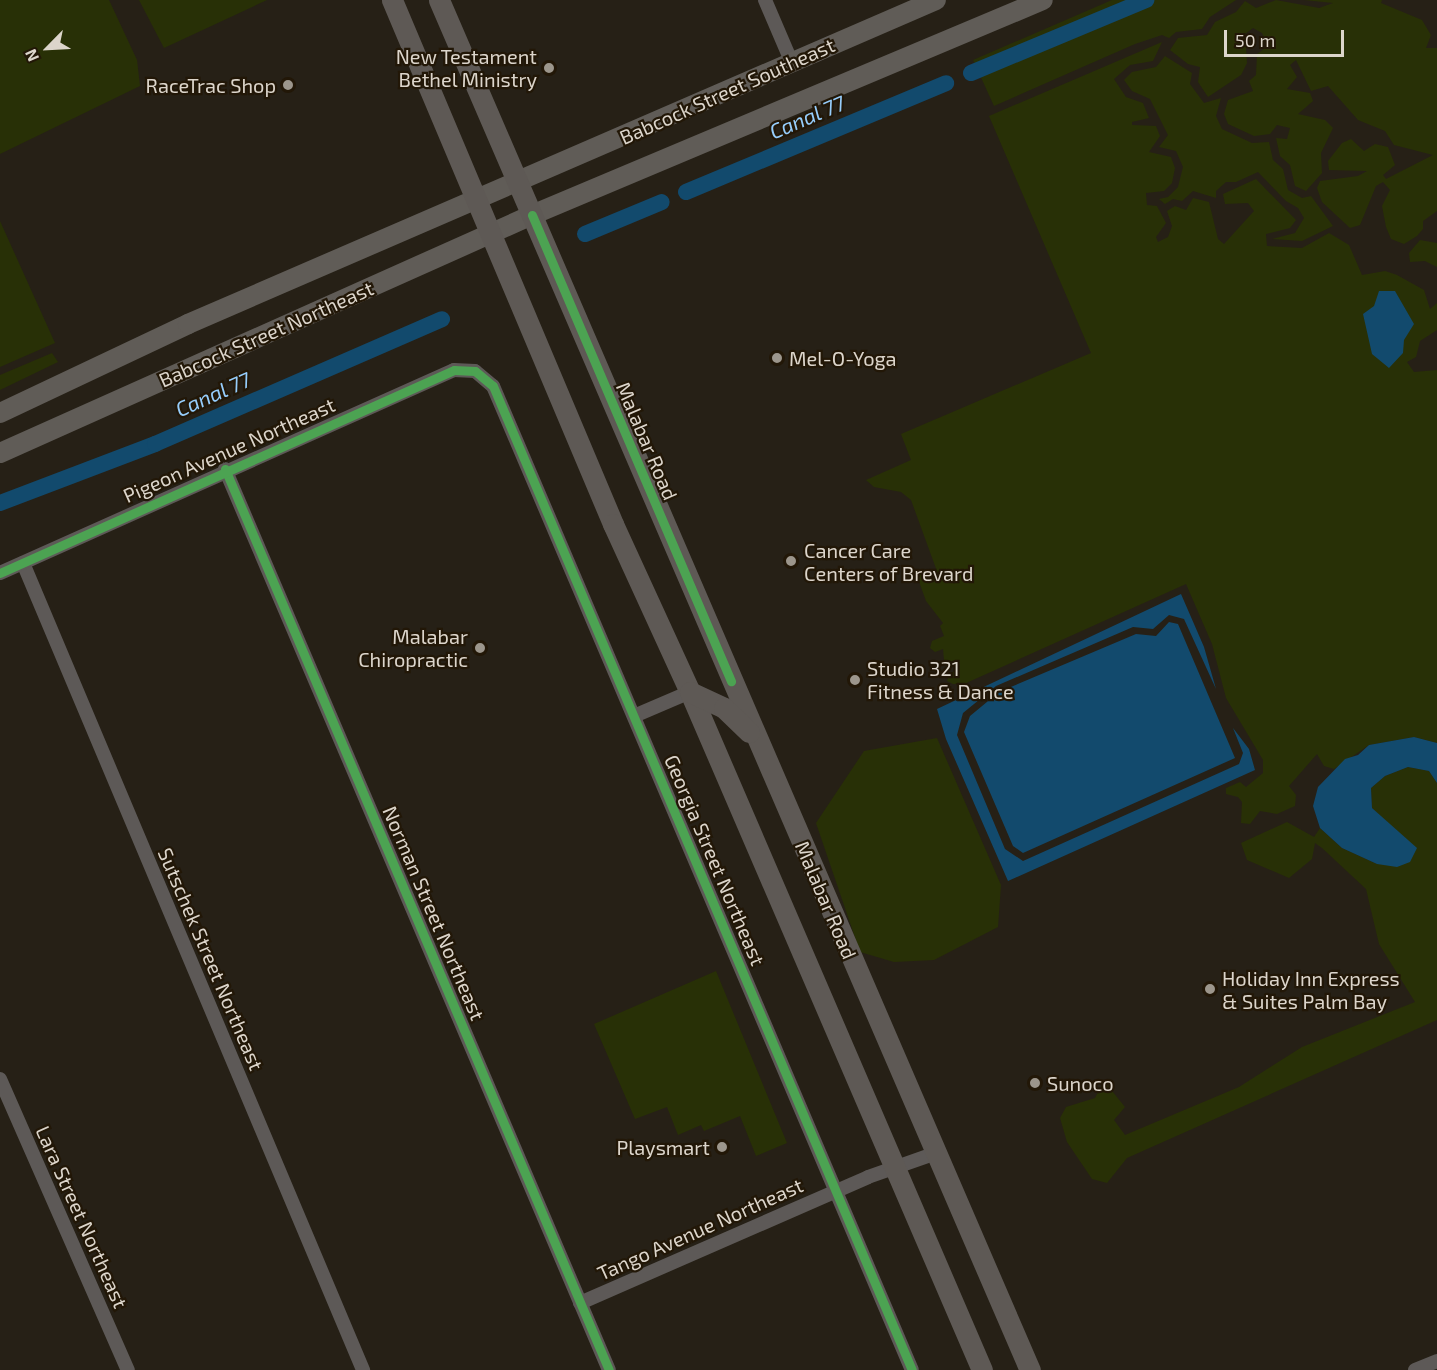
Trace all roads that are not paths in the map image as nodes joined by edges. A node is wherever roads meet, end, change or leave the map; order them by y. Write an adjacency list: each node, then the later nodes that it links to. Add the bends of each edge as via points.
1 (392, 0): 8 (main road)
2 (439, 0): 7 (main road, Malabar Road)
3 (765, 0): 6 (street)
4 (936, 0): 6 (main road, Babcock Street Southeast)
5 (1042, 0): 9 (main road, Babcock Street Southeast)
6 (792, 63): 7 (main road, Babcock Street Southeast)
7 (518, 182): 8 (main road, Babcock Street Northeast); 9 (main road, Malabar Road)
8 (476, 200): 10 (main road); 12 (main road, Babcock Street Northeast, via 188,324)
9 (532, 215): 10 (main road, Babcock Street Northeast); 19 (main road, Malabar Road)
10 (489, 233): 13 (main road, Babcock Street Northeast); 17 (main road, via 613,524)
11 (475, 370): 14 (street, Pigeon Avenue Northeast, via 454,370); 18 (street, Georgia Street Northeast, via 493,386)
12 (0, 413)
13 (0, 453)
14 (225, 469): 15 (street, Pigeon Avenue Northeast); 24 (street, Norman Street Northeast)
15 (23, 563): 16 (street, Pigeon Avenue Northeast); 27 (street, Sutschek Street Northeast)
16 (0, 573)
17 (690, 692): 18 (street); 19 (main road, via 724,708); 22 (main road)
18 (634, 716): 23 (street, Georgia Street Northeast)
19 (756, 739): 21 (main road, Malabar Road)
20 (0, 1079): 26 (street, Lara Street Northeast)
21 (936, 1153): 22 (street, Tango Avenue Northeast); 31 (main road, Malabar Road)
22 (894, 1167): 23 (street, Tango Avenue Northeast); 30 (main road)
23 (836, 1191): 24 (street, Tango Avenue Northeast); 29 (street, Georgia Street Northeast)
24 (580, 1303): 28 (street, Norman Street Northeast)
25 (1437, 1360): 32 (street)
26 (128, 1370)
27 (363, 1370)
28 (609, 1370)
29 (912, 1370)
30 (982, 1370)
31 (1030, 1370)
32 (1415, 1370)

